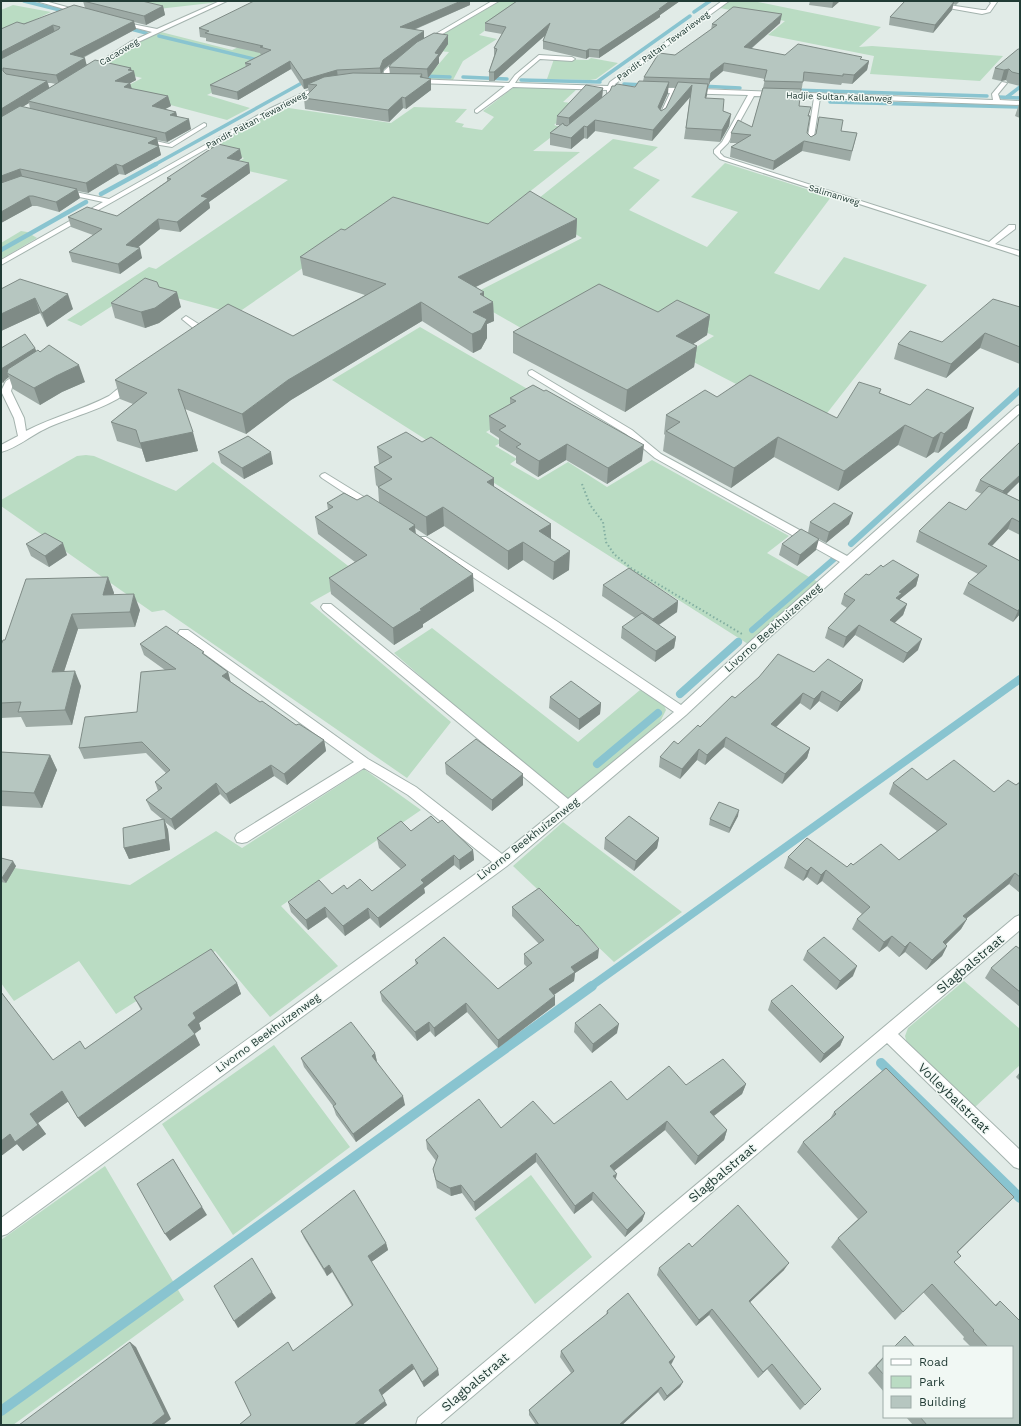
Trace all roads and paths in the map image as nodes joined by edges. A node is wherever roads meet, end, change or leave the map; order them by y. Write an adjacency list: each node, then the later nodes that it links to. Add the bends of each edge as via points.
1 (39, 1): 7 (street)
2 (224, 1): 9 (street, Cacaoweg)
3 (496, 1): 10 (street)
4 (726, 1): 19 (street, Pandit Paltan Tewarieweg, via 612,83)
5 (912, 1): 6 (street, via 982,12 988,11 994,2)
6 (992, 1)
7 (86, 13)
8 (113, 20): 9 (street)
9 (157, 31): 13 (street, Cacaoweg, via 132,43)
10 (421, 45)
11 (404, 56): 14 (street, via 387,71 382,80)
12 (572, 59): 18 (street, via 539,57 517,76)
13 (86, 72)
14 (392, 80)
15 (408, 81): 18 (street, Pandit Paltan Tewarieweg)
16 (1004, 83): 26 (street, via 995,94)
17 (329, 84): 34 (street, Pandit Paltan Tewarieweg, via 308,91 271,110)
18 (511, 85): 19 (street, Pandit Paltan Tewarieweg); 28 (street)
19 (610, 88): 20 (street); 25 (street)
20 (634, 89)
21 (642, 89): 22 (street, Hadjie Sultan Kallanweg)
22 (674, 90): 23 (street, Hadjie Sultan Kallanweg); 29 (street)
23 (752, 94): 24 (street, Hadjie Sultan Kallanweg); 36 (street, Salimanweg, via 725,143 717,150 722,158)
24 (817, 96): 26 (street, Hadjie Sultan Kallanweg); 32 (street)
25 (606, 100)
26 (997, 102): 27 (street, Hadjie Sultan Kallanweg)
27 (1020, 103)
28 (477, 111)
29 (661, 119)
30 (204, 125): 31 (street, via 170,146)
31 (135, 139)
32 (810, 143)
33 (54, 189): 34 (street)
34 (108, 202): 38 (street, Pandit Paltan Tewarieweg)
35 (1012, 227): 36 (street)
36 (989, 245): 37 (street, Salimanweg)
37 (1020, 254)
38 (1, 263)
39 (186, 319): 40 (street, via 197,327 200,334)
40 (188, 346)
41 (30, 370): 45 (street, via 9,383 6,391 20,418)
42 (532, 373): 51 (street, via 629,432 658,456)
43 (138, 380): 45 (street, via 90,409 41,427)
44 (1020, 408): 51 (street, Livorno Beekhuizenweg)
45 (24, 438): 46 (street)
46 (1, 450)
47 (325, 476): 49 (street)
48 (582, 484): 54 (path, via 590,505 603,522 606,542 614,554 631,568)
49 (384, 514)
50 (410, 532): 55 (street)
51 (847, 562): 54 (street, Livorno Beekhuizenweg)
52 (327, 607): 57 (street)
53 (184, 633): 56 (street)
54 (756, 642): 55 (street, Livorno Beekhuizenweg)
55 (682, 712): 57 (street, Livorno Beekhuizenweg)
56 (364, 762): 58 (street); 59 (street, via 412,791)
57 (569, 807): 59 (street, Livorno Beekhuizenweg)
58 (242, 838)
59 (502, 862): 63 (street, Livorno Beekhuizenweg)
60 (1020, 921): 61 (street, Slagbalstraat)
61 (888, 1034): 62 (street, Volleybalstraat); 64 (street, Slagbalstraat)
62 (1020, 1161)
63 (1, 1228)
64 (425, 1425)

